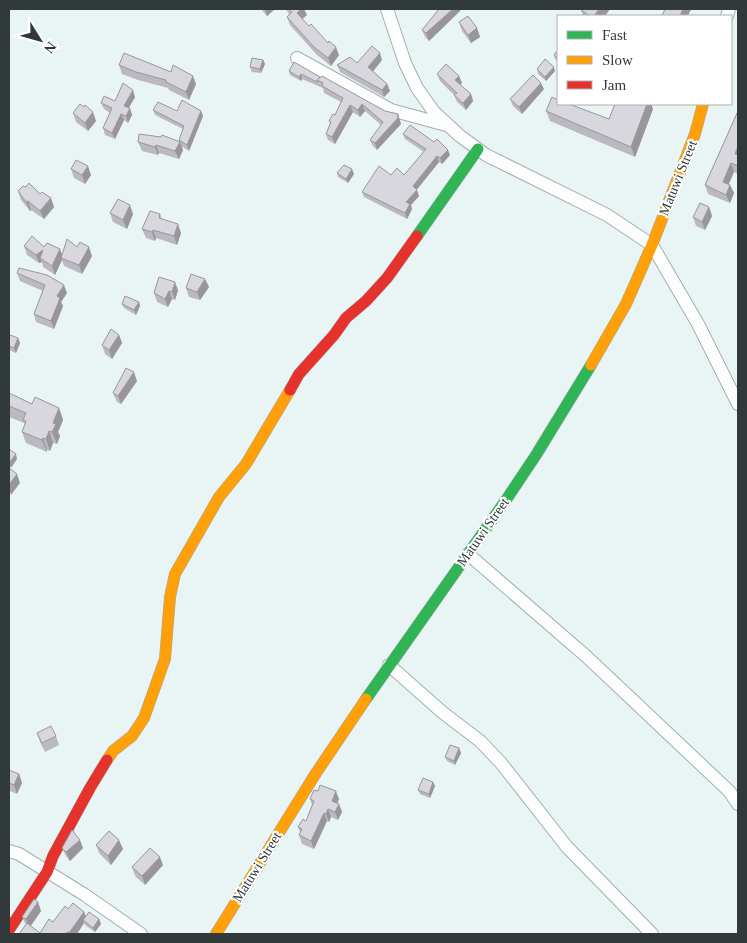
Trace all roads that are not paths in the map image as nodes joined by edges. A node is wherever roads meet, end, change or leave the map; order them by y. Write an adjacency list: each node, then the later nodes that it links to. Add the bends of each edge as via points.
1 (387, 9): 4 (street, via 417,88)
2 (296, 58): 4 (street, via 391,110)
3 (703, 105): 6 (street, Matuwi Street, via 695,134)
4 (449, 126): 5 (street)
5 (478, 149): 6 (street, via 607,215); 12 (street, via 387,278 346,318 299,374 246,464 219,497 175,574 164,660 144,718 132,736 113,751)
6 (652, 245): 7 (street, via 698,324); 8 (street, Matuwi Street, via 626,304 592,364 536,455)
7 (738, 404)
8 (468, 554): 9 (street, Matuwi Street); 10 (street, via 587,657 729,791)
9 (389, 664): 15 (street, Matuwi Street, via 316,773); 16 (street, via 480,741 567,847)
10 (738, 804)
11 (9, 851): 12 (street)
12 (47, 872): 13 (street); 14 (street)
13 (9, 930)
14 (141, 934)
15 (216, 934)
16 (652, 934)

